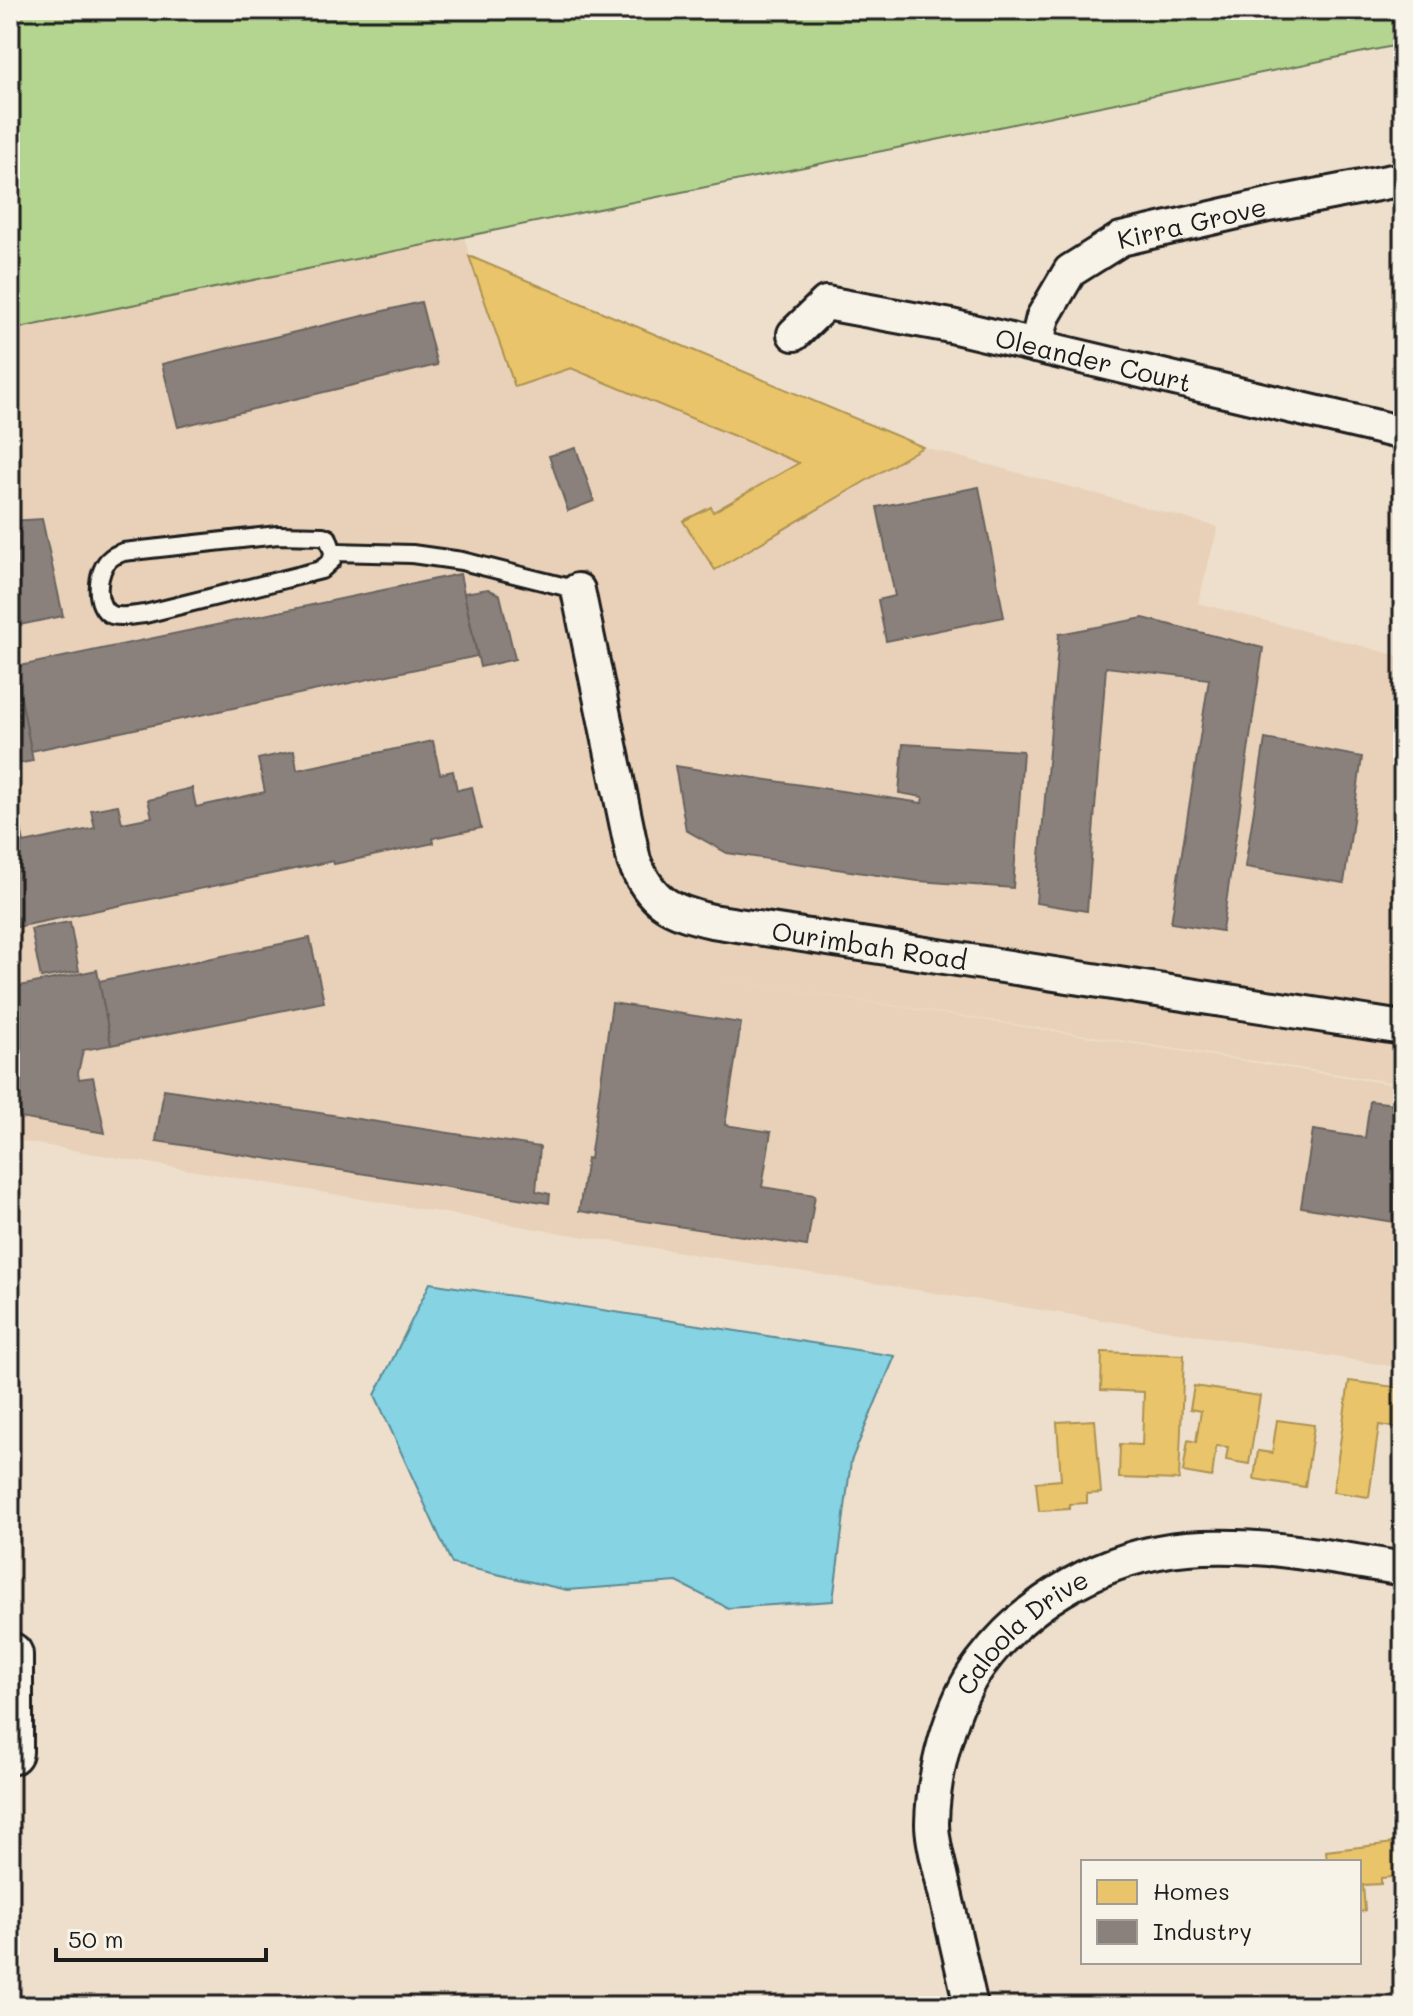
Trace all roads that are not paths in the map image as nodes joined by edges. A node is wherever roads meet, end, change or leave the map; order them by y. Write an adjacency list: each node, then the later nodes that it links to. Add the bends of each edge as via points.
1 (1403, 179): 3 (street, Kirra Grove, via 1121,239 1070,271 1043,317)
2 (794, 334): 3 (street, Oleander Court, via 826,303)
3 (1036, 346): 4 (street, Oleander Court)
4 (1403, 433)
5 (333, 552): 5 (lane, via 328,538 304,534 123,552 109,558 102,570 100,599 110,614 145,614 321,570); 6 (lane, via 462,561)
6 (578, 590): 7 (street, Ourimbah Road, via 634,861 657,900 681,913)
7 (1403, 1028)
8 (1403, 1569): 11 (street, Caloola Drive, via 1265,1549 1182,1549 1102,1569 1042,1604 1010,1631 965,1690 934,1795 934,1846)
9 (10, 1655): 10 (highway)
10 (10, 1752)
11 (971, 2006)

